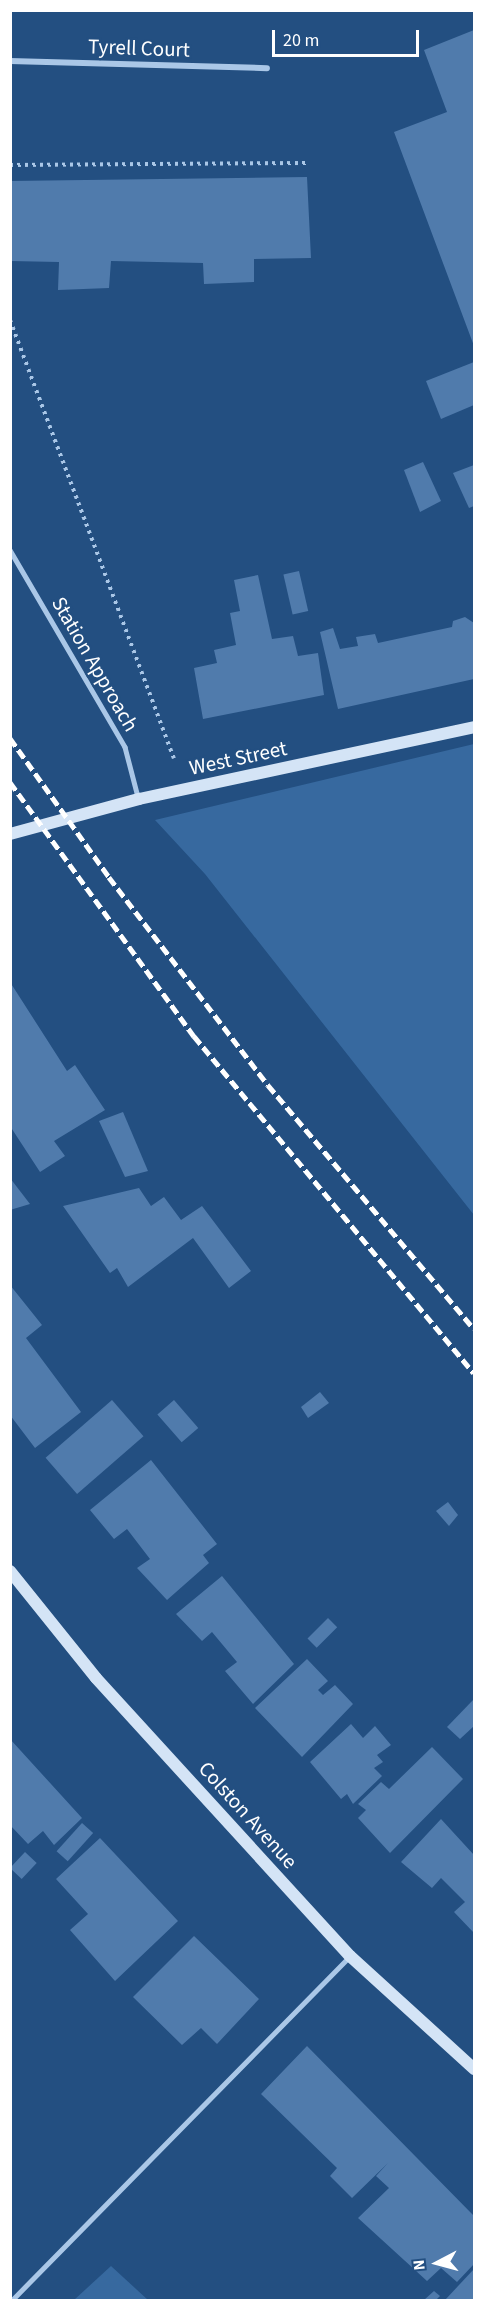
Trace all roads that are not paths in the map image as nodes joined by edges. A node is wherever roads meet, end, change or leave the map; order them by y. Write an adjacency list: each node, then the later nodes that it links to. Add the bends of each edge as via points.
1 (10, 61): 2 (street, Tyrell Court)
2 (267, 68)
3 (10, 550): 5 (lane, Station Approach, via 124,747)
4 (474, 727): 5 (street, West Street)
5 (139, 799): 6 (street, West Street)
6 (10, 834)
7 (10, 1571): 8 (street, Colston Avenue, via 96,1678)
8 (350, 1956): 9 (street, Colston Avenue); 10 (lane)
9 (474, 2069)
10 (12, 2301)

